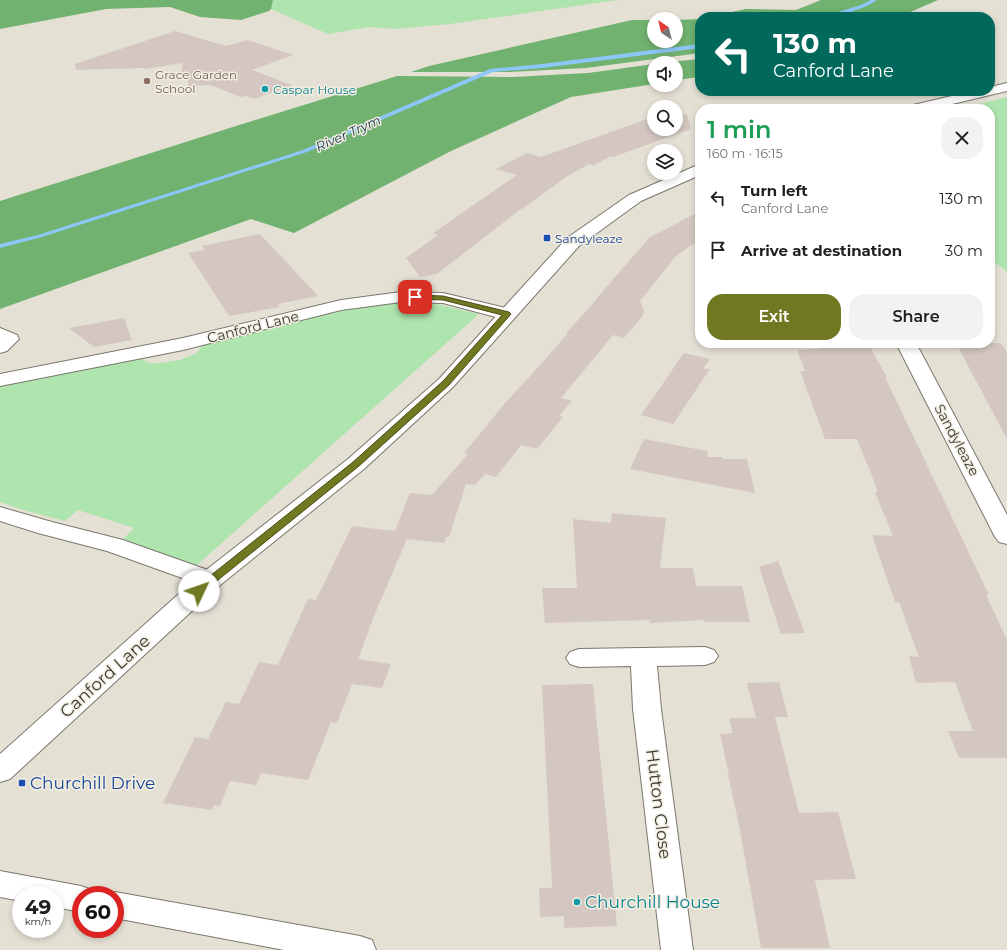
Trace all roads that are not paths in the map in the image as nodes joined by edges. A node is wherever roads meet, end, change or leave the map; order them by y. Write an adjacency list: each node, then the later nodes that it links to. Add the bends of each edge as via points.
1 (1007, 87): 2 (street)
2 (995, 90)
3 (969, 96): 4 (street)
4 (935, 104)
5 (695, 171): 6 (street, Canford Lane, via 635,198 573,242)
6 (507, 314): 10 (street, Canford Lane, via 443,298 401,297 341,305 184,344); 13 (street, Canford Lane, via 446,383 362,459)
7 (0, 334): 8 (street, via 10,339)
8 (0, 347)
9 (909, 348): 12 (street, Sandyleaze)
10 (0, 380)
11 (0, 514): 13 (street, via 115,544)
12 (1007, 537)
13 (210, 580): 17 (street, Canford Lane)
14 (705, 656): 15 (street)
15 (643, 657): 16 (street); 22 (street, Hutton Close, via 647,709)
16 (579, 658)
17 (0, 771)
18 (0, 884): 19 (street)
19 (72, 897)
20 (124, 907): 21 (street)
21 (360, 950)
22 (677, 950)

